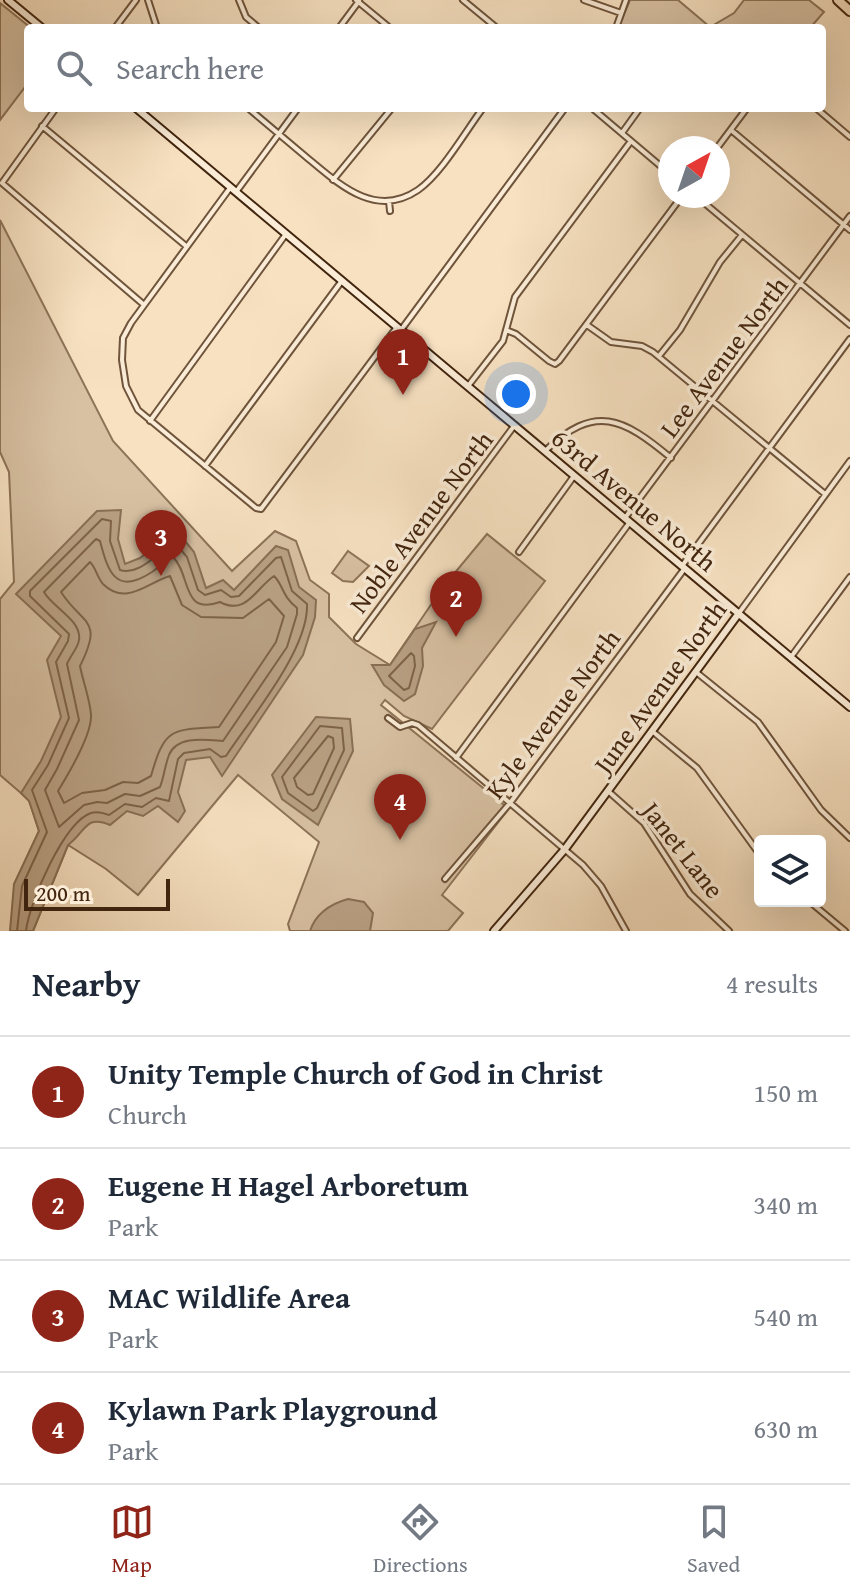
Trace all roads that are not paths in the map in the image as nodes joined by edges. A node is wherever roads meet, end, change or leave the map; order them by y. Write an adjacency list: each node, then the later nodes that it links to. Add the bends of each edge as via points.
1 (8, 0): 12 (street)
2 (136, 0): 13 (street)
3 (148, 0): 14 (street)
4 (239, 0): 15 (street)
5 (463, 0): 18 (street)
6 (584, 0): 11 (street)
7 (626, 0): 11 (street)
8 (838, 0): 10 (highway)
9 (358, 1): 16 (street); 17 (street)
10 (850, 11)
11 (621, 13): 19 (street)
12 (37, 24)
13 (118, 24)
14 (156, 24)
15 (254, 24)
16 (342, 24)
17 (385, 24)
18 (492, 24)
19 (617, 24)
20 (53, 112): 31 (street)
21 (141, 112): 41 (street, 63rd Avenue North)
22 (253, 112): 34 (street)
23 (295, 112): 34 (street)
24 (389, 112): 39 (street)
25 (480, 112): 42 (street, via 425,183)
26 (562, 112): 57 (street)
27 (597, 112): 33 (street)
28 (637, 112): 33 (street)
29 (744, 112): 32 (street)
30 (821, 112): 36 (street)
31 (42, 126): 40 (street); 51 (street)
32 (731, 130): 35 (street); 47 (street)
33 (622, 133): 37 (street)
34 (279, 135): 39 (street); 41 (street)
35 (726, 136)
36 (850, 137)
37 (631, 141): 38 (street); 58 (street, via 515,297)
38 (658, 164)
39 (333, 180): 42 (street, via 359,197)
40 (2, 183): 54 (street)
41 (233, 190): 49 (street, 63rd Avenue North); 51 (street)
42 (389, 201): 45 (street)
43 (673, 208): 55 (street)
44 (710, 208): 50 (street)
45 (390, 211)
46 (850, 216): 47 (street, Lee Avenue North)
47 (843, 225): 48 (street); 53 (street, Lee Avenue North)
48 (850, 230)
49 (286, 234): 52 (street, 63rd Avenue North); 63 (street)
50 (742, 235): 53 (street); 60 (street)
51 (186, 246): 54 (street)
52 (342, 281): 57 (street, 63rd Avenue North); 69 (street)
53 (800, 283): 56 (street); 62 (street, Lee Avenue North)
54 (143, 304): 63 (street, via 123,338 122,360 129,395)
55 (587, 325): 58 (street, via 555,364); 60 (street, via 611,342 642,346)
56 (850, 325)
57 (399, 329): 61 (street, 63rd Avenue North); 69 (street, via 261,509)
58 (506, 330): 61 (street)
59 (850, 339): 65 (street, Kyle Avenue North)
60 (659, 356): 62 (street)
61 (468, 386): 64 (street, 63rd Avenue North)
62 (712, 400): 65 (street); 67 (street, Lee Avenue North)
63 (150, 421): 69 (street)
64 (514, 426): 66 (street, 63rd Avenue North); 77 (street, Noble Avenue North)
65 (768, 447): 71 (street); 74 (street, Kyle Avenue North)
66 (545, 451): 67 (street, via 568,430 603,421 626,425); 70 (street, 63rd Avenue North)
67 (671, 458): 72 (street, Lee Avenue North)
68 (850, 461): 71 (street, June Avenue North)
69 (205, 466)
70 (574, 475): 72 (street, 63rd Avenue North); 73 (street)
71 (825, 494): 76 (street, June Avenue North)
72 (628, 520): 74 (street, 63rd Avenue North); 83 (street, Lee Avenue North)
73 (519, 552)
74 (683, 567): 76 (street, 63rd Avenue North); 85 (street, Kyle Avenue North)
75 (850, 577): 78 (street)
76 (739, 613): 78 (street, 63rd Avenue North); 79 (street, June Avenue North)
77 (357, 638)
78 (791, 657): 80 (street, 63rd Avenue North)
79 (696, 672): 82 (street, June Avenue North); 86 (street, via 758,722 821,810)
80 (850, 706)
81 (388, 718): 83 (street, via 400,727 418,725)
82 (652, 731): 84 (street, June Avenue North); 87 (street, via 702,775)
83 (456, 758): 85 (street)
84 (608, 791): 88 (street, June Avenue North); 93 (street, Janet Lane, via 644,823 690,894)
85 (510, 803): 88 (street); 89 (street, Kyle Avenue North)
86 (850, 838)
87 (754, 847)
88 (565, 849): 91 (street, June Avenue North); 92 (street, via 593,876)
89 (445, 879)
90 (816, 907): 94 (street)
91 (494, 931)
92 (626, 931)
93 (729, 931)
94 (845, 931)

